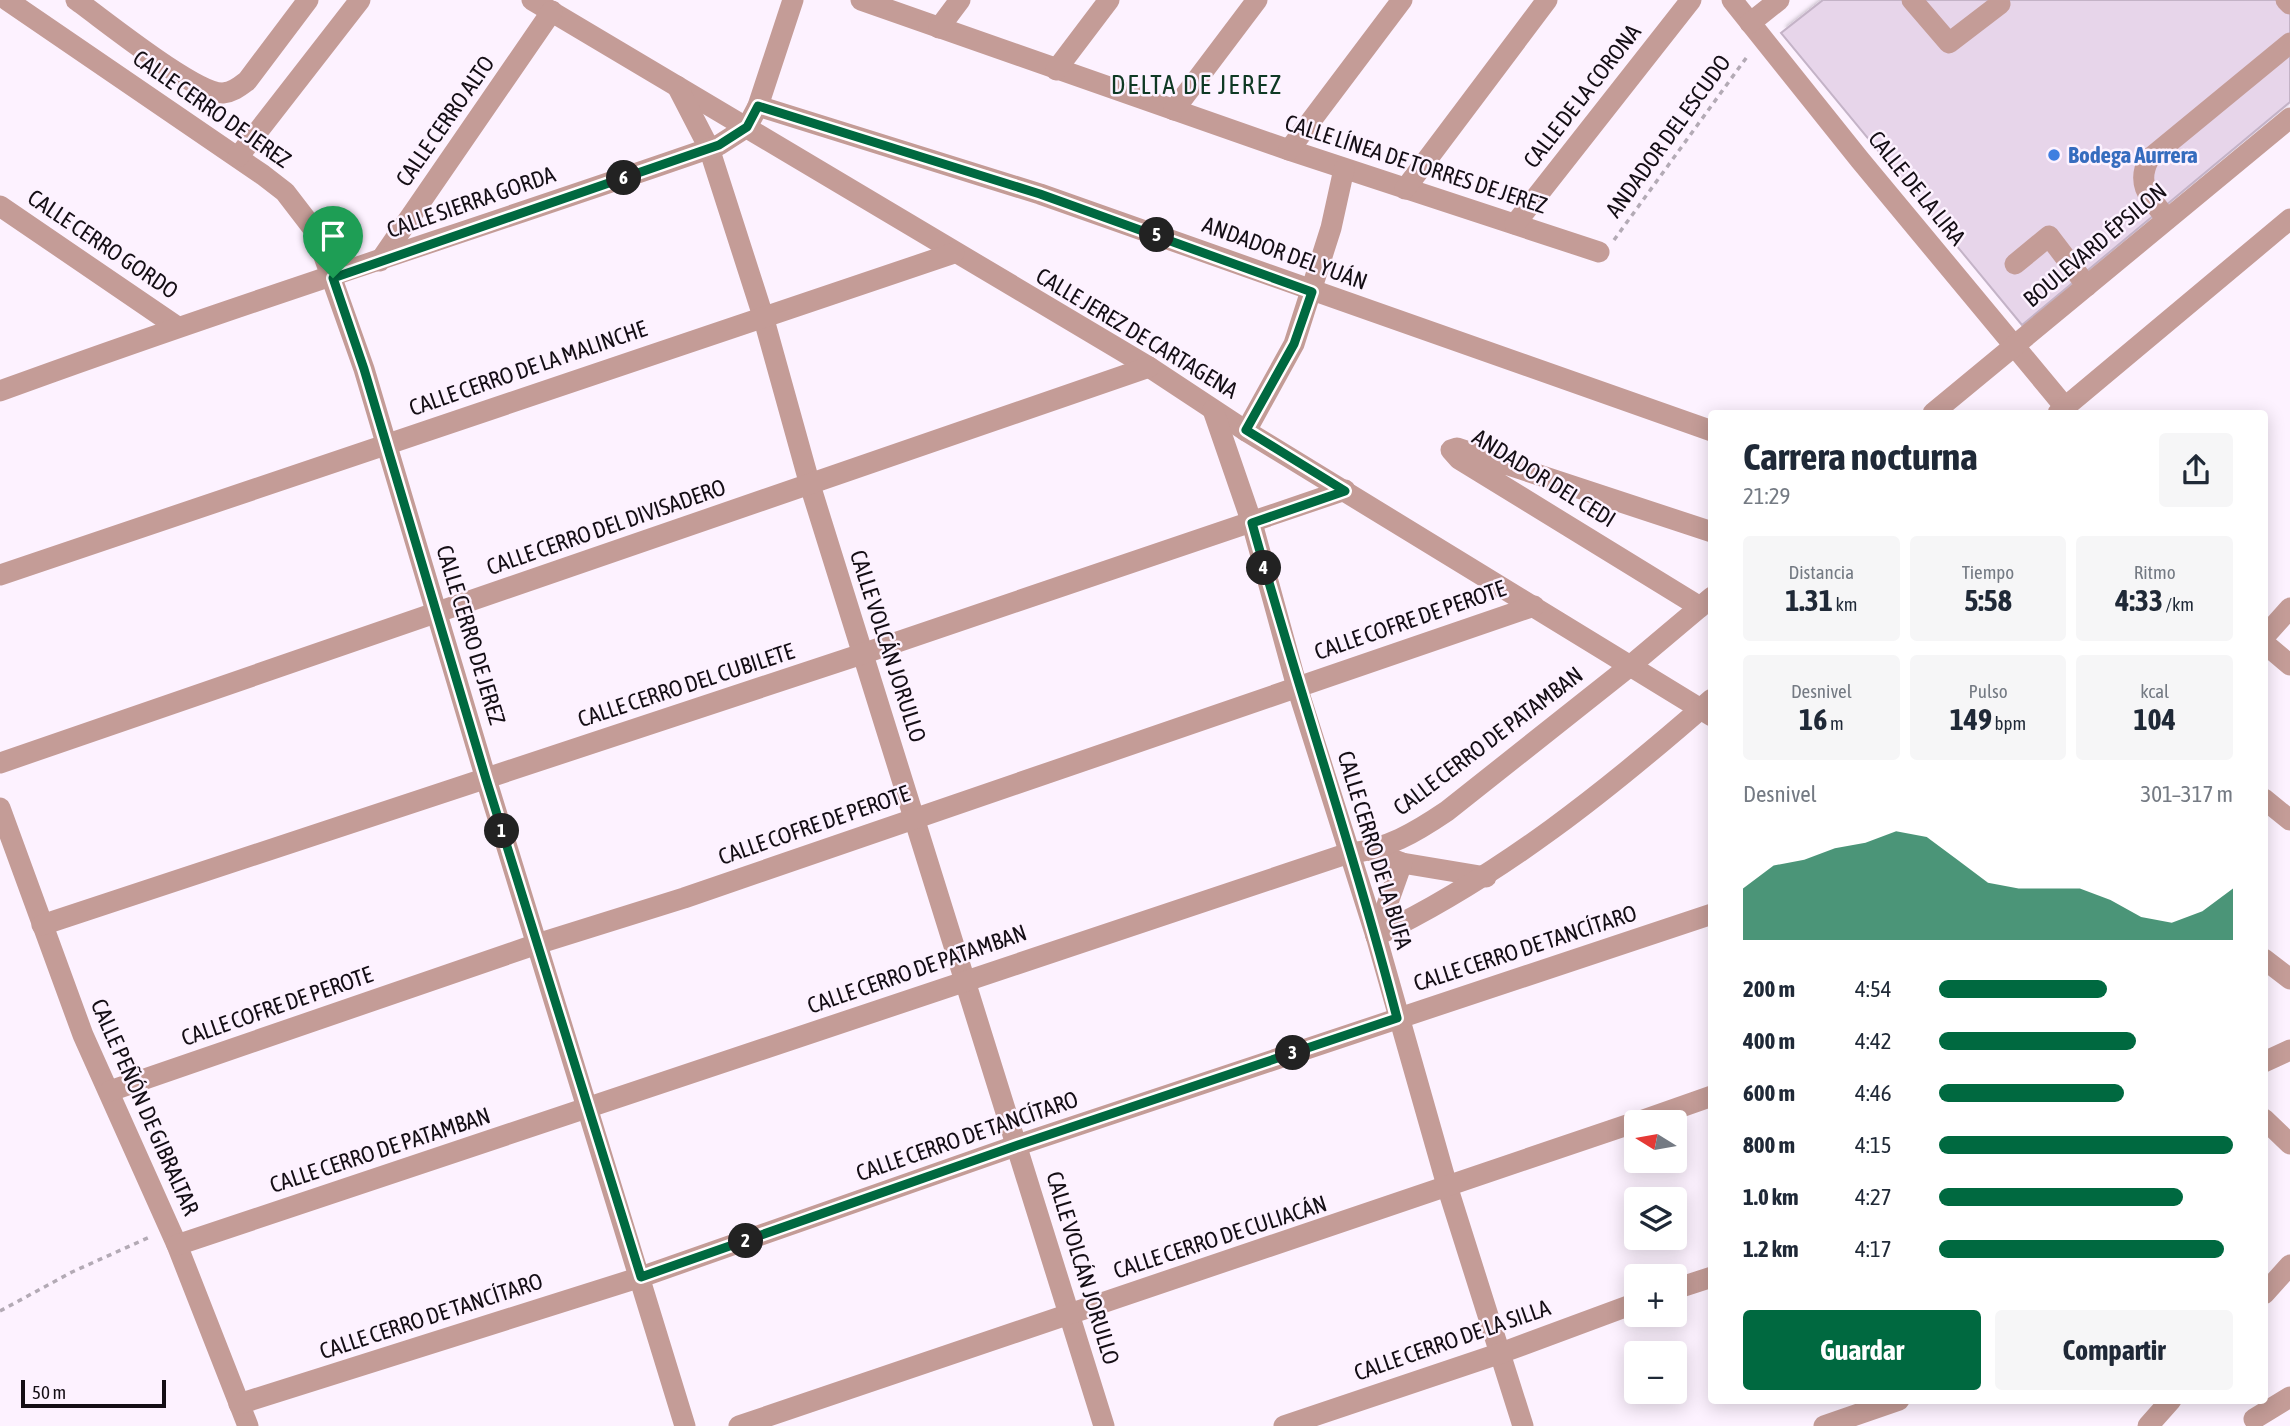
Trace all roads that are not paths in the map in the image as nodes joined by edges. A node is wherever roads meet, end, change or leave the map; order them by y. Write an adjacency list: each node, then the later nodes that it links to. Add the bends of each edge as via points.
1 (7, 0): 32 (street, CALLE CERRO DE JEREZ)
2 (76, 0): 3 (street, via 190,81 221,93 234,90 261,63)
3 (308, 0)
4 (360, 0): 32 (street)
5 (532, 0): 20 (street, CALLE JEREZ DE CARTAGENA)
6 (793, 0): 26 (street)
7 (861, 0): 21 (street, CALLE LÍNEA DE TORRES DE JEREZ)
8 (960, 0): 21 (street)
9 (1109, 0): 24 (street)
10 (1258, 0): 27 (street)
11 (1402, 0): 31 (street)
12 (1546, 0): 34 (street)
13 (1691, 0): 38 (street, CALLE DE LA CORONA)
14 (1732, 0): 22 (street, CALLE DE LA LIRA)
15 (1779, 0): 22 (street)
16 (1912, 0): 18 (street, via 1949,43)
17 (2286, 0): 19 (street)
18 (2000, 4)
19 (2290, 4)
20 (552, 11): 25 (street, CALLE JEREZ DE CARTAGENA); 41 (street, CALLE CERRO ALTO)
21 (939, 28): 24 (street, CALLE LÍNEA DE TORRES DE JEREZ)
22 (1755, 30): 48 (street, CALLE DE LA LIRA)
23 (2290, 43): 36 (street, via 2149,159 2142,181)
24 (1056, 70): 27 (street, CALLE LÍNEA DE TORRES DE JEREZ)
25 (677, 86): 29 (street, CALLE JEREZ DE CARTAGENA); 30 (street, CALLE VOLCÁN JORULLO)
26 (758, 106): 29 (street); 45 (street, ANDADOR DEL YUÁN, via 1040,194)
27 (1174, 110): 31 (street, CALLE LÍNEA DE TORRES DE JEREZ)
28 (2290, 118): 36 (street, BOULEVARD ÉPSILON)
29 (747, 127): 30 (street, CALLE SIERRA GORDA); 40 (street, CALLE JEREZ DE CARTAGENA)
30 (709, 149): 41 (street, CALLE SIERRA GORDA); 46 (street, CALLE VOLCÁN JORULLO)
31 (1289, 150): 33 (street, CALLE LÍNEA DE TORRES DE JEREZ)
32 (237, 157): 43 (street, CALLE CERRO DE JEREZ, via 285,192 302,212 315,231)
33 (1344, 169): 34 (street, CALLE LÍNEA DE TORRES DE JEREZ); 45 (street)
34 (1405, 189): 38 (street, CALLE LÍNEA DE TORRES DE JEREZ)
35 (0, 206): 47 (street, CALLE CERRO GORDO)
36 (2167, 219): 44 (street, BOULEVARD ÉPSILON)
37 (2290, 219): 53 (street)
38 (1515, 224): 39 (street, CALLE LÍNEA DE TORRES DE JEREZ)
39 (1599, 252)
40 (954, 253): 46 (street, CALLE CERRO DE LA MALINCHE); 49 (street, CALLE JEREZ DE CARTAGENA)
41 (380, 261): 43 (street, CALLE SIERRA GORDA)
42 (2015, 264): 44 (street, via 2049,236)
43 (333, 278): 47 (street, CALLE SIERRA GORDA); 56 (street, CALLE CERRO DE JEREZ)
44 (2087, 286): 48 (street, BOULEVARD ÉPSILON)
45 (1312, 292): 54 (street, via 1294,344); 55 (street, ANDADOR DEL YUÁN)
46 (762, 316): 56 (street, CALLE CERRO DE LA MALINCHE); 57 (street, CALLE VOLCÁN JORULLO)
47 (176, 326): 50 (street, CALLE SIERRA GORDA)
48 (2013, 348): 52 (street, BOULEVARD ÉPSILON); 53 (street, CALLE DE LA LIRA)
49 (1149, 367): 51 (street, CALLE JEREZ DE CARTAGENA); 57 (street, CALLE CERRO DEL DIVISADERO)
50 (0, 391)
51 (1213, 410): 54 (street, CALLE JEREZ DE CARTAGENA); 59 (street, CALLE CERRO DE LA BUFA)
52 (1937, 410)
53 (2061, 410)
54 (1246, 430): 58 (street, CALLE JEREZ DE CARTAGENA)
55 (1708, 430)
56 (385, 444): 61 (street, CALLE CERRO DE LA MALINCHE); 65 (street, CALLE CERRO DE JEREZ)
57 (810, 485): 65 (street, CALLE CERRO DEL DIVISADERO); 68 (street, CALLE VOLCÁN JORULLO)
58 (1345, 491): 59 (street, CALLE CERRO DEL CUBILETE); 63 (street, CALLE JEREZ DE CARTAGENA)
59 (1252, 523): 68 (street, CALLE CERRO DEL CUBILETE); 71 (street, CALLE CERRO DE LA BUFA)
60 (1708, 531): 62 (street, ANDADOR DEL CEDI, via 1455,447 1451,450 1459,459)
61 (0, 575)
62 (1706, 602): 70 (street)
63 (1534, 606): 70 (street, CALLE JEREZ DE CARTAGENA); 71 (street, CALLE COFRE DE PEROTE)
64 (2290, 608): 66 (street)
65 (437, 611): 73 (street, CALLE CERRO DEL DIVISADERO); 74 (street, CALLE CERRO DE JEREZ)
66 (2268, 633)
67 (2268, 646): 69 (street)
68 (862, 654): 74 (street, CALLE CERRO DEL CUBILETE); 77 (street, CALLE VOLCÁN JORULLO)
69 (2290, 665)
70 (1630, 666): 72 (street, CALLE JEREZ DE CARTAGENA); 79 (street, CALLE CERRO DE PATAMBAN, via 1447,811 1416,832)
71 (1297, 687): 77 (street, CALLE COFRE DE PEROTE); 80 (street, CALLE CERRO DE LA BUFA)
72 (1708, 708): 82 (street)
73 (0, 763)
74 (486, 779): 84 (street, CALLE CERRO DEL CUBILETE); 86 (street, CALLE CERRO DE JEREZ)
75 (2268, 802): 78 (street)
76 (0, 808): 84 (street, CALLE PEÑÓN DE GIBRALTAR)
77 (916, 817): 86 (street, CALLE COFRE DE PEROTE); 89 (street, CALLE VOLCÁN JORULLO)
78 (2290, 820)
79 (1372, 851): 80 (street, CALLE CERRO DE PATAMBAN); 81 (street)
80 (1349, 853): 85 (street, CALLE CERRO DE LA BUFA); 89 (street, CALLE CERRO DE PATAMBAN)
81 (1402, 863): 82 (street); 85 (street)
82 (1486, 877): 85 (street)
83 (1708, 915): 90 (street, CALLE CERRO DE TANCÍTARO)
84 (41, 925): 93 (street, CALLE PEÑÓN DE GIBRALTAR)
85 (1376, 936): 90 (street, CALLE CERRO DE LA BUFA)
86 (537, 944): 93 (street, CALLE COFRE DE PEROTE); 95 (street, CALLE CERRO DE JEREZ)
87 (2268, 962): 88 (street)
88 (2290, 979)
89 (965, 980): 95 (street, CALLE CERRO DE PATAMBAN); 100 (street, CALLE VOLCÁN JORULLO)
90 (1397, 1018): 100 (street, CALLE CERRO DE TANCÍTARO); 101 (street, CALLE CERRO DE LA BUFA)
91 (2290, 1050): 92 (street)
92 (2268, 1060)
93 (110, 1091): 102 (street, CALLE PEÑÓN DE GIBRALTAR)
94 (1708, 1097): 96 (street, CALLE CERRO DE CULIACÁN)
95 (590, 1109): 102 (street, CALLE CERRO DE PATAMBAN); 104 (street, CALLE CERRO DE JEREZ)
96 (1672, 1110)
97 (2268, 1123): 99 (street)
98 (1624, 1127): 101 (street, CALLE CERRO DE CULIACÁN)
99 (2290, 1143)
100 (1018, 1145): 104 (street, CALLE CERRO DE TANCÍTARO); 109 (street, CALLE VOLCÁN JORULLO)
101 (1448, 1189): 109 (street, CALLE CERRO DE CULIACÁN); 110 (street, CALLE CERRO DE LA BUFA)
102 (173, 1236): 112 (street, CALLE PEÑÓN DE GIBRALTAR)
103 (2290, 1265): 107 (street)
104 (641, 1277): 112 (street, CALLE CERRO DE TANCÍTARO); 117 (street, CALLE CERRO DE JEREZ)
105 (1708, 1278): 106 (street)
106 (1687, 1285)
107 (2268, 1290)
108 (1624, 1307): 110 (street, CALLE CERRO DE LA SILLA)
109 (1070, 1314): 118 (street, CALLE CERRO DE CULIACÁN); 119 (street, CALLE VOLCÁN JORULLO)
110 (1500, 1353): 120 (street, CALLE CERRO DE LA SILLA); 121 (street, CALLE CERRO DE LA BUFA)
111 (2290, 1397): 115 (street)
112 (239, 1404): 116 (street, CALLE PEÑÓN DE GIBRALTAR)
113 (1887, 1404): 122 (street)
114 (2167, 1404): 123 (street)
115 (2255, 1419)
116 (248, 1426)
117 (685, 1426)
118 (739, 1426)
119 (1104, 1426)
120 (1284, 1426)
121 (1523, 1426)
122 (1824, 1426)
123 (2148, 1426)

